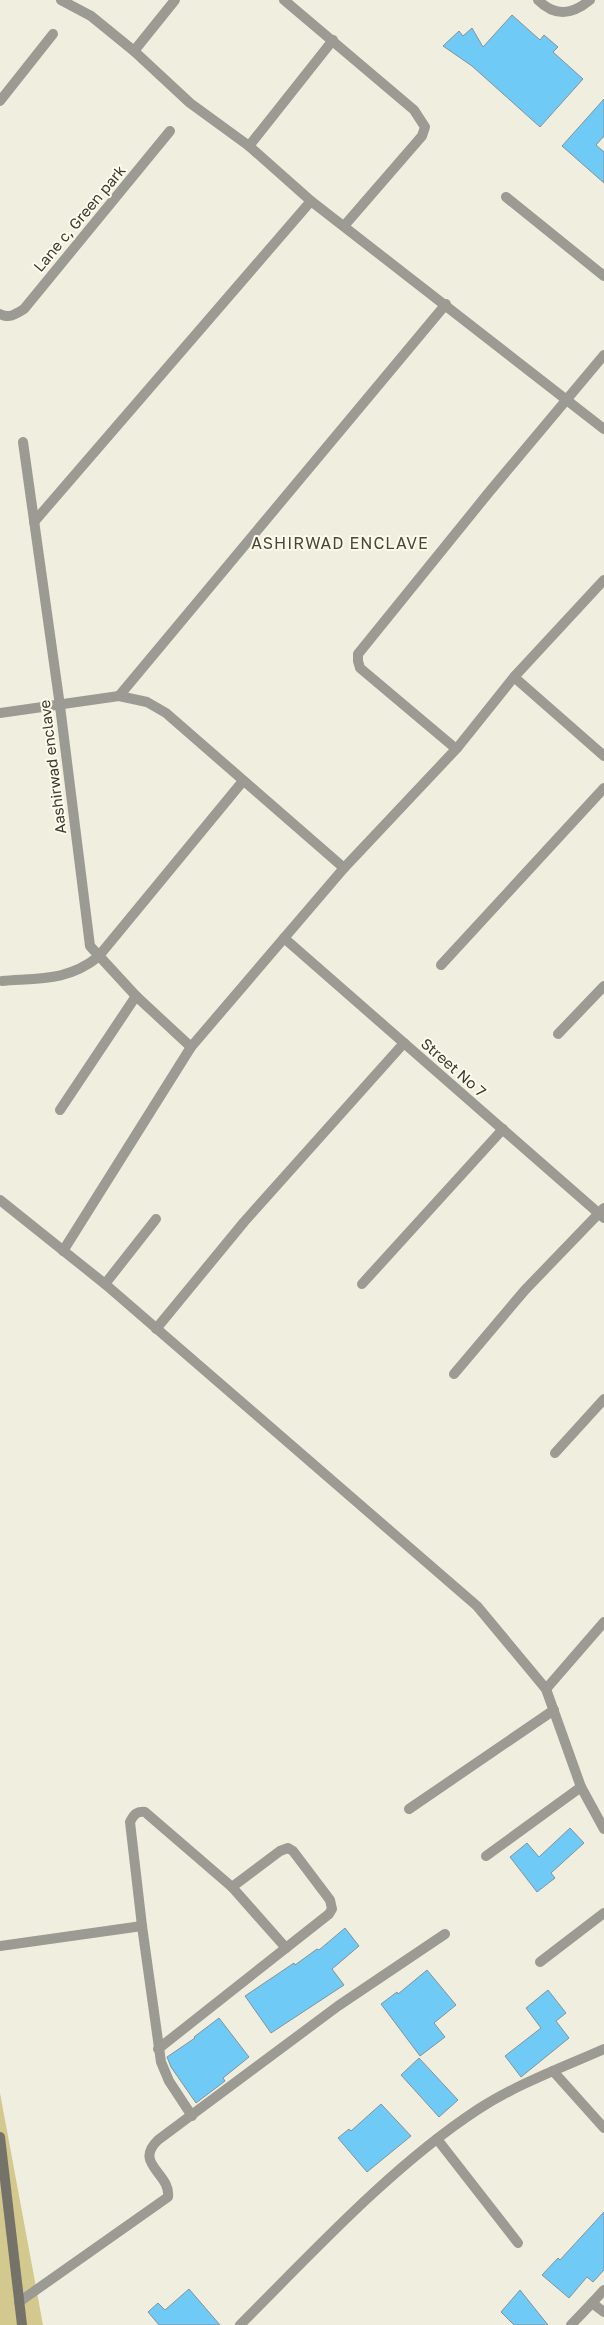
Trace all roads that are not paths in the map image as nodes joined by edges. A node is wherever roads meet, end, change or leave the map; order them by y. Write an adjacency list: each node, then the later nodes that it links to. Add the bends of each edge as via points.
1 (61, 0): 8 (street, via 91,16)
2 (175, 0): 8 (street)
3 (284, 0): 7 (street)
4 (538, 0): 5 (street, via 557,13 571,12)
5 (590, 0)
6 (53, 34): 9 (street)
7 (333, 40): 11 (street); 14 (street, via 414,110 425,127 422,136)
8 (134, 51): 11 (street, via 190,102)
9 (0, 101)
10 (170, 131): 17 (street, Lane c, Green park, via 24,309 14,316)
11 (249, 146): 13 (street)
12 (506, 197): 15 (street)
13 (311, 201): 14 (street); 22 (street)
14 (344, 226): 16 (street)
15 (604, 276)
16 (446, 304): 19 (street); 25 (street)
17 (2, 315)
18 (604, 354): 19 (street)
19 (565, 400): 20 (street); 28 (street, via 358,654 360,668)
20 (604, 429)
21 (23, 442): 22 (street, Aashirwad enclave)
22 (34, 522): 26 (street, Aashirwad enclave)
23 (604, 580): 24 (street)
24 (514, 677): 28 (street); 29 (street)
25 (119, 696): 26 (street); 30 (street, via 147,702 166,713)
26 (60, 706): 27 (street); 34 (street, Aashirwad enclave, via 87,934 90,946)
27 (0, 713)
28 (456, 748): 32 (street)
29 (604, 756)
30 (243, 780): 32 (street); 34 (street)
31 (604, 788): 35 (street)
32 (344, 868): 33 (street)
33 (284, 938): 40 (street, Street No 7); 41 (street)
34 (98, 956): 36 (street, via 84,968 66,976); 38 (street, Aashirwad enclave)
35 (441, 965)
36 (2, 982)
37 (604, 986): 39 (street)
38 (136, 996): 41 (street, Aashirwad enclave); 42 (street)
39 (558, 1034)
40 (404, 1043): 43 (street, Street No 7); 50 (street, via 244,1222)
41 (191, 1047): 47 (street)
42 (60, 1110)
43 (502, 1129): 45 (street, Street No 7); 49 (street)
44 (0, 1200): 47 (street)
45 (602, 1213): 51 (street, via 525,1290)
46 (156, 1219): 48 (street)
47 (63, 1251): 48 (street)
48 (105, 1284): 50 (street)
49 (362, 1284)
50 (156, 1329): 55 (street, via 477,1606)
51 (454, 1374)
52 (604, 1399): 53 (street)
53 (556, 1453)
54 (604, 1622): 55 (street)
55 (546, 1689): 56 (street)
56 (554, 1710): 57 (street); 58 (street)
57 (581, 1787): 59 (street); 60 (street)
58 (409, 1809)
59 (602, 1822)
60 (486, 1856)
61 (232, 1887): 63 (street, via 140,1811 130,1822); 66 (street); 66 (street, via 284,1849 294,1851 330,1900 332,1909)
62 (604, 1913): 67 (street)
63 (142, 1926): 65 (street); 68 (street)
64 (445, 1934): 71 (street, via 338,2006)
65 (0, 1946)
66 (286, 1948): 68 (street)
67 (540, 1962)
68 (158, 2049): 71 (street, via 170,2081)
69 (604, 2049): 70 (street)
70 (553, 2071): 72 (street); 74 (street, via 530,2080 478,2110)
71 (192, 2116): 77 (street, via 158,2140 148,2153 167,2186 168,2197)
72 (604, 2128)
73 (0, 2137): 77 (main road)
74 (437, 2139): 75 (street); 81 (street, via 346,2221)
75 (518, 2243)
76 (604, 2290): 78 (street)
77 (19, 2302): 80 (main road)
78 (592, 2303): 79 (street); 82 (street)
79 (604, 2312)
80 (22, 2325)
81 (240, 2325)
82 (572, 2325)

